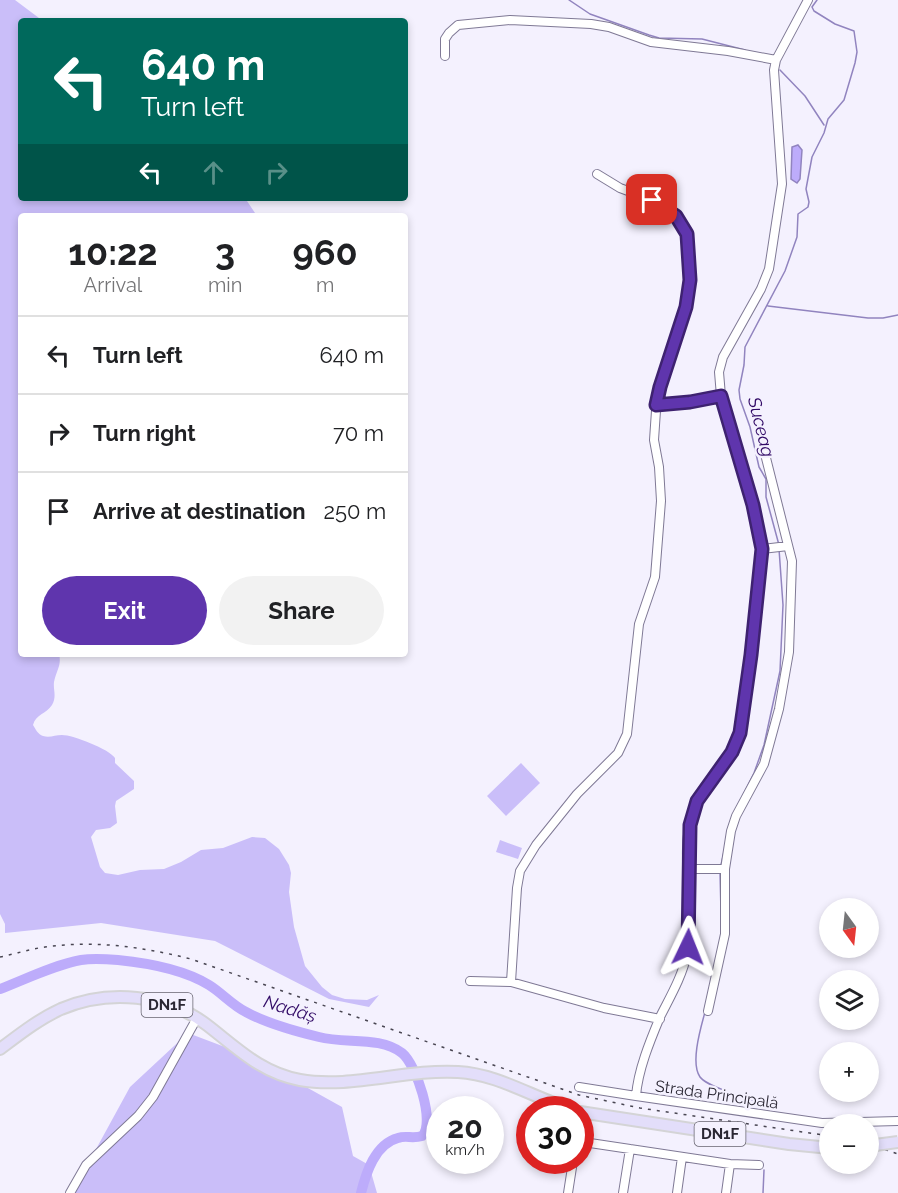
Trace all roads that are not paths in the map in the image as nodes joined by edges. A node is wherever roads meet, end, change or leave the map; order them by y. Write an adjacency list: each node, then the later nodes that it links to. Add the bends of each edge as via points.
1 (808, 0): 3 (street, Strada Principală)
2 (445, 56): 3 (street, via 445,39 459,25 510,20 591,24 651,42)
3 (776, 60): 5 (street, Strada Principală, via 782,184 769,269 723,357 719,372)
4 (597, 174): 6 (street, via 676,216 687,234 689,293)
5 (721, 396): 6 (street); 9 (street, Strada Principală)
6 (656, 405): 13 (street, via 654,440 662,501 655,577 639,624 627,734 618,753 577,794 520,871)
7 (765, 454): 8 (street)
8 (788, 546): 9 (street); 11 (street, via 792,561 791,616 782,695 764,764 736,816)
9 (765, 548): 10 (street, Strada Principală, via 742,727 732,752 694,807)
10 (688, 869): 11 (street); 16 (street, Strada Principală, via 688,947 680,976)
11 (722, 869): 14 (street, via 724,933)
12 (470, 981): 13 (street)
13 (511, 982): 16 (street, via 603,1008)
14 (708, 1011)
15 (198, 1018): 17 (main road, DN1F, via 146,999 96,999 52,1014); 19 (main road, DN1F, via 250,1060 293,1079 337,1082 438,1071 467,1072); 32 (street, via 153,1097 86,1165)
16 (660, 1019): 20 (street, Strada Principală)
17 (0, 1048)
18 (579, 1087): 20 (street)
19 (536, 1096)
20 (636, 1096): 22 (street, Strada Principală, via 832,1124)
21 (594, 1114): 26 (main road, DN1F)
22 (898, 1121)
23 (898, 1142): 25 (main road, bridge)
24 (594, 1144): 27 (street)
25 (879, 1145)
26 (819, 1147)
27 (630, 1149): 28 (street); 34 (street)
28 (682, 1157): 29 (street); 35 (street)
29 (730, 1164): 30 (street); 36 (street)
30 (759, 1165)
31 (571, 1174): 33 (street)
32 (70, 1193)
33 (568, 1193)
34 (623, 1193)
35 (676, 1193)
36 (726, 1193)

